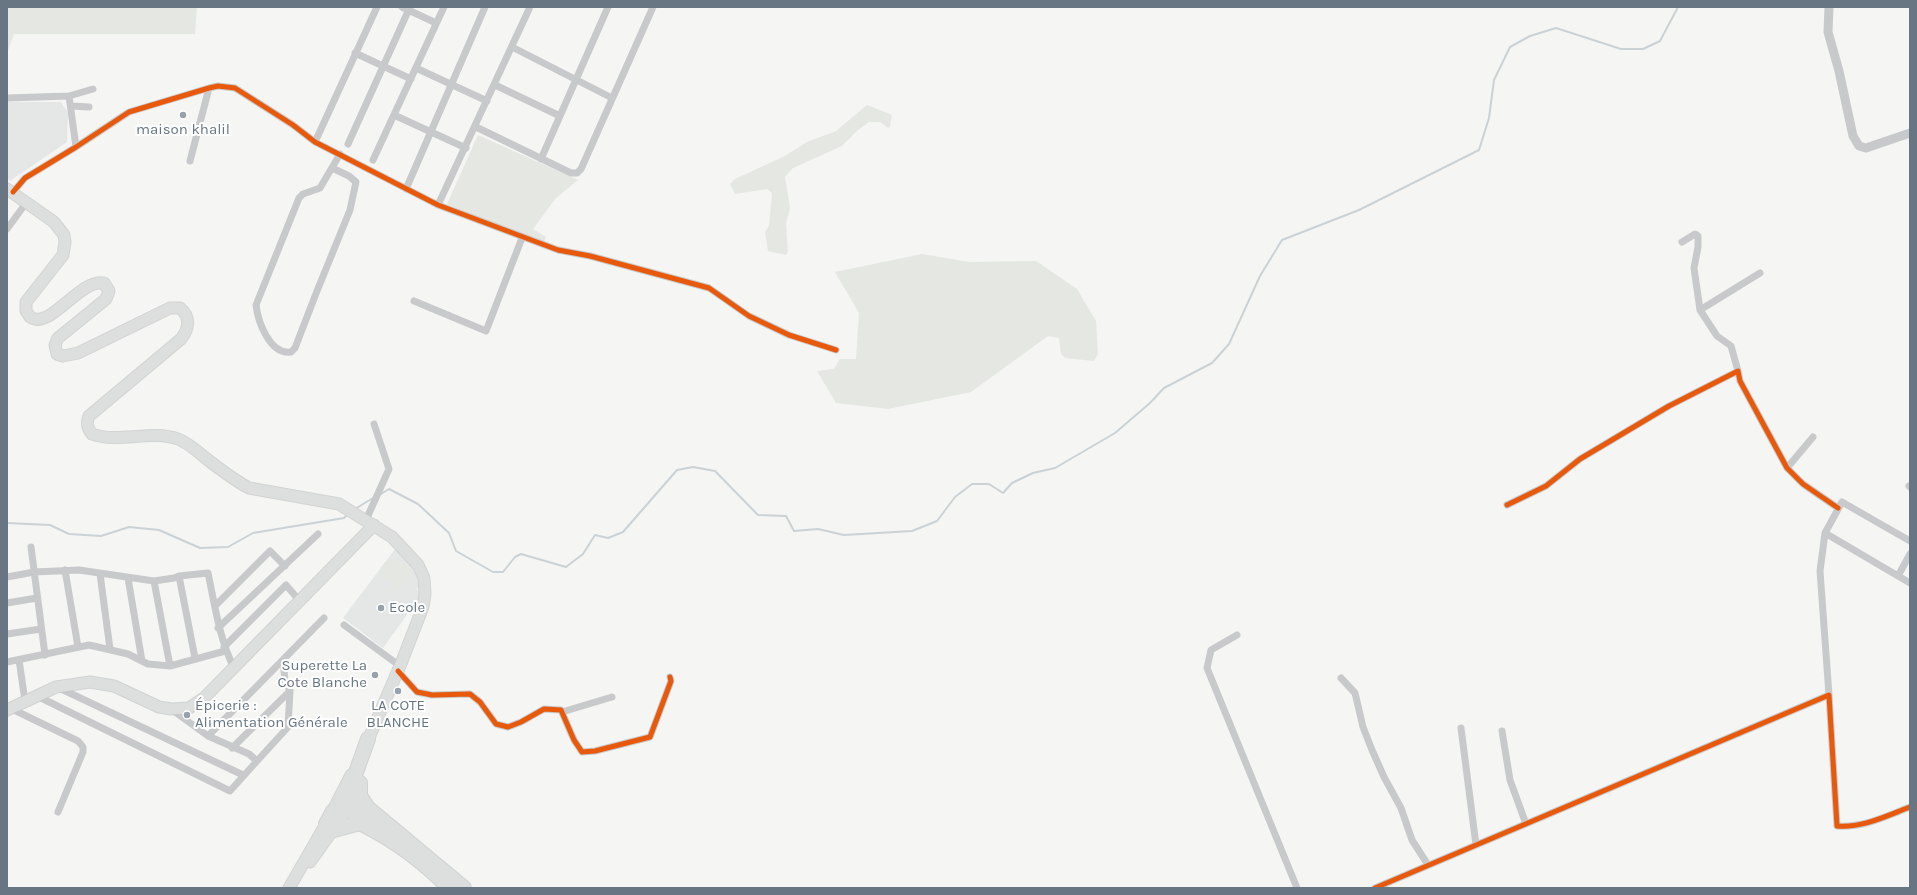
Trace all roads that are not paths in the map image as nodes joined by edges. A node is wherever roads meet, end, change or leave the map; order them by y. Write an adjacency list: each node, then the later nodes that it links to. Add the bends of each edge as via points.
1 (377, 7): 11 (street)
2 (444, 7): 9 (street)
3 (485, 7): 16 (street)
4 (530, 7): 10 (street)
5 (608, 7): 15 (street)
6 (653, 7): 22 (street)
7 (1829, 7): 30 (street, via 1828,32 1853,136 1859,146 1866,148)
8 (407, 8): 9 (street); 12 (street)
9 (436, 23): 13 (street)
10 (512, 47): 15 (street); 17 (street)
11 (355, 53): 12 (street); 31 (street)
12 (383, 67): 14 (street); 32 (street)
13 (416, 68): 14 (street); 16 (street)
14 (410, 79): 26 (street)
15 (576, 80): 22 (street); 27 (street)
16 (451, 84): 23 (street); 29 (street)
17 (495, 85): 23 (street); 27 (street)
18 (209, 88): 31 (street, via 235,88); 33 (street, via 129,112); 38 (street)
19 (93, 89): 20 (street)
20 (69, 96): 21 (street); 24 (street)
21 (7, 98)
22 (612, 98): 36 (street, via 579,171 572,173)
23 (487, 101): 28 (street)
24 (71, 106): 25 (street); 33 (street)
25 (89, 107)
26 (394, 115): 29 (street); 37 (street)
27 (560, 116): 36 (street)
28 (476, 127): 34 (street); 36 (street)
29 (431, 132): 34 (street); 40 (street)
30 (1910, 133)
31 (315, 142): 35 (street)
32 (348, 144)
33 (76, 148): 41 (street, via 25,178)
34 (466, 148): 43 (street)
35 (340, 154): 39 (street); 40 (street)
36 (542, 159)
37 (373, 160)
38 (190, 161)
39 (332, 168): 39 (street, via 320,188 299,198 256,305 271,344 282,352 291,352 295,348 350,210 356,182)
40 (406, 189): 43 (street)
41 (10, 190): 42 (main road)
42 (26, 203): 44 (street); 57 (main road, via 54,222 64,235 65,242 63,255 26,302 27,314 35,320 43,318 96,283 104,283 109,291 106,299 58,338 55,345 57,354 63,356 78,353 170,308 180,308 187,316 188,328 181,339 89,416 88,427 92,434 105,437 165,436 178,439 249,488 339,504)
43 (438, 205): 45 (street)
44 (7, 229)
45 (522, 238): 48 (street, via 486,331); 50 (street, via 558,250 709,288 749,316 790,335)
46 (1682, 242): 49 (street, via 1695,234 1698,236 1694,268)
47 (1760, 273): 49 (street)
48 (414, 301)
49 (1700, 310): 51 (street, via 1717,336 1731,346)
50 (836, 350)
51 (1738, 371): 54 (street, via 1740,381); 55 (street, via 1669,406 1580,459 1546,486)
52 (374, 424): 57 (street, via 389,469)
53 (1813, 437): 54 (street)
54 (1787, 468): 56 (street, via 1803,484)
55 (1507, 505)
56 (1838, 508): 58 (street); 60 (street, via 1842,502)
57 (366, 520): 74 (main road); 94 (main road, via 392,537 418,565 424,578 423,607)
58 (1825, 533): 68 (street); 99 (street, via 1820,570)
59 (318, 534): 63 (street)
60 (1910, 542)
61 (31, 547): 65 (street)
62 (1910, 554): 68 (street)
63 (285, 566): 76 (street, via 270,551); 79 (street)
64 (65, 570): 65 (street); 66 (street); 83 (street)
65 (34, 572): 69 (street); 73 (street)
66 (100, 574): 70 (street); 84 (street)
67 (179, 576): 71 (street); 76 (street, via 208,573); 87 (street)
68 (1898, 576): 72 (street)
69 (7, 577)
70 (128, 578): 71 (street); 90 (street)
71 (154, 580): 92 (street)
72 (1910, 583)
73 (38, 598): 75 (street); 80 (street)
74 (299, 600): 85 (street, via 286,585); 93 (main road)
75 (7, 603)
76 (215, 606): 79 (street)
77 (324, 618): 89 (street)
78 (344, 625): 94 (street)
79 (218, 628): 85 (street)
80 (41, 629): 81 (street); 86 (street)
81 (7, 634)
82 (1237, 635): 127 (street, via 1212,650 1207,668)
83 (78, 647): 84 (street, via 89,645); 86 (street)
84 (110, 649): 90 (street)
85 (224, 649): 87 (street); 93 (street)
86 (45, 655): 88 (street)
87 (195, 658): 92 (street)
88 (19, 660): 91 (street); 102 (street)
89 (282, 660): 98 (street, via 285,680); 109 (street)
90 (142, 661): 92 (street)
91 (7, 662)
92 (170, 666)
93 (234, 668): 103 (main road, via 204,698 189,708)
94 (399, 669): 105 (street, via 417,692 432,695 470,694 480,702 496,724 508,726 521,722 544,709); 106 (main road)
95 (670, 677): 105 (street, via 671,681 650,737 582,752)
96 (1341, 678): 123 (street, via 1355,693 1363,727 1372,750 1401,808 1412,840)
97 (56, 687): 100 (main road); 103 (main road, via 90,682 114,686 159,707); 113 (street)
98 (290, 691): 111 (street); 112 (street, via 288,727)
99 (1829, 695): 116 (street, via 1837,826 1849,827 1870,822); 119 (street)
100 (37, 696): 102 (main road); 113 (street, via 230,791)
101 (612, 697): 105 (street)
102 (25, 701): 104 (main road)
103 (171, 709): 109 (street)
104 (9, 710): 117 (street, via 82,744 83,752)
105 (562, 712)
106 (378, 720): 110 (main road); 114 (main road)
107 (1461, 728): 122 (street)
108 (1502, 731): 119 (street, via 1510,780)
109 (208, 736): 111 (street)
110 (368, 739): 115 (highway, via 351,786); 120 (main road)
111 (232, 748): 112 (street, via 249,754)
112 (257, 761): 113 (street)
113 (243, 775)
114 (360, 783): 115 (main road); 118 (highway, via 360,796)
115 (348, 806): 118 (highway); 120 (highway, via 333,812); 121 (highway, via 357,817)
116 (1910, 807)
117 (58, 812)
118 (376, 816): 126 (highway)
119 (1526, 824): 122 (street)
120 (330, 827): 121 (highway, via 360,823); 124 (main road)
121 (375, 830): 125 (highway, via 433,872)
122 (1476, 845): 123 (street)
123 (1428, 865): 128 (street)
124 (289, 888)
125 (449, 888)
126 (464, 888)
127 (1297, 888)
128 (1375, 888)

